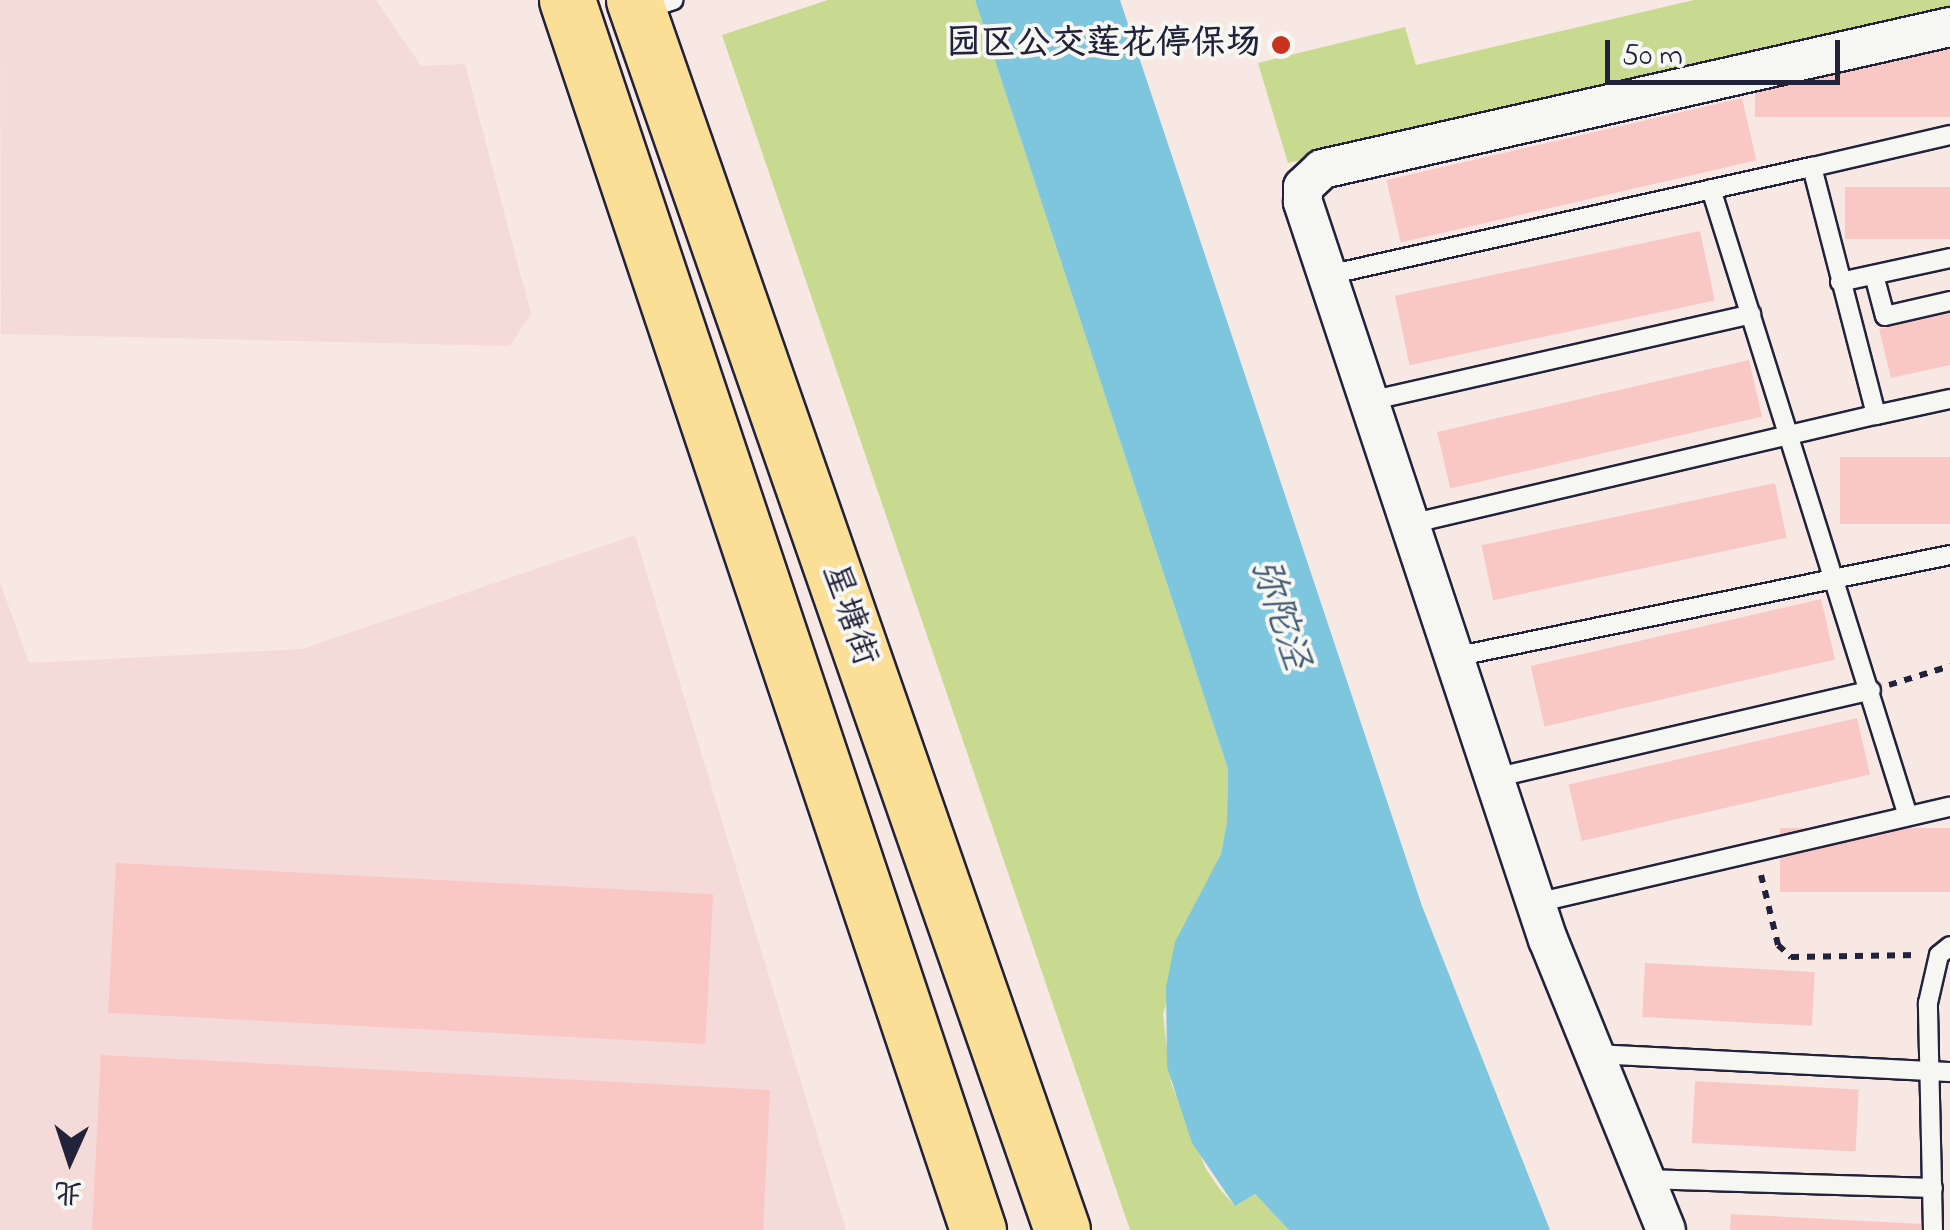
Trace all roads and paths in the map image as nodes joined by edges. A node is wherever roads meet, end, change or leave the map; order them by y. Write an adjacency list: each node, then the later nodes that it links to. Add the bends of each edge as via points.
1 (567, 0): 34 (main road, 星塘街)
2 (648, 4): 35 (main road, 星塘街)
3 (1950, 27): 8 (street, via 1322,168 1304,188 1303,202)
4 (1950, 135): 5 (lane)
5 (1812, 167): 6 (lane); 10 (lane)
6 (1711, 190): 8 (lane); 12 (lane)
7 (1950, 258): 9 (lane)
8 (1328, 275): 14 (street)
9 (1874, 275): 10 (lane); 11 (lane, via 1885,316)
10 (1840, 282): 15 (lane)
11 (1950, 301)
12 (1751, 314): 14 (lane); 16 (lane)
13 (1950, 399): 15 (lane)
14 (1370, 401): 17 (street)
15 (1876, 415): 16 (lane)
16 (1790, 435): 17 (lane); 19 (lane)
17 (1410, 524): 20 (street)
18 (1950, 554): 19 (lane)
19 (1837, 578): 20 (lane); 22 (lane)
20 (1454, 656): 23 (street)
21 (1950, 666): 22 (path)
22 (1871, 690): 23 (lane); 25 (lane)
23 (1494, 778): 27 (street)
24 (1950, 806): 25 (lane)
25 (1908, 816): 26 (lane)
26 (1756, 852): 27 (lane); 28 (path, via 1778,945 1791,957)
27 (1536, 903): 29 (street)
28 (1945, 950): 30 (lane, via 1928,1003)
29 (1594, 1054): 30 (lane); 32 (street)
30 (1929, 1071): 31 (lane); 33 (lane)
31 (1950, 1072)
32 (1645, 1178): 33 (lane); 36 (street)
33 (1933, 1188): 37 (lane)
34 (978, 1230)
35 (1062, 1230)
36 (1666, 1230)
37 (1934, 1230)

